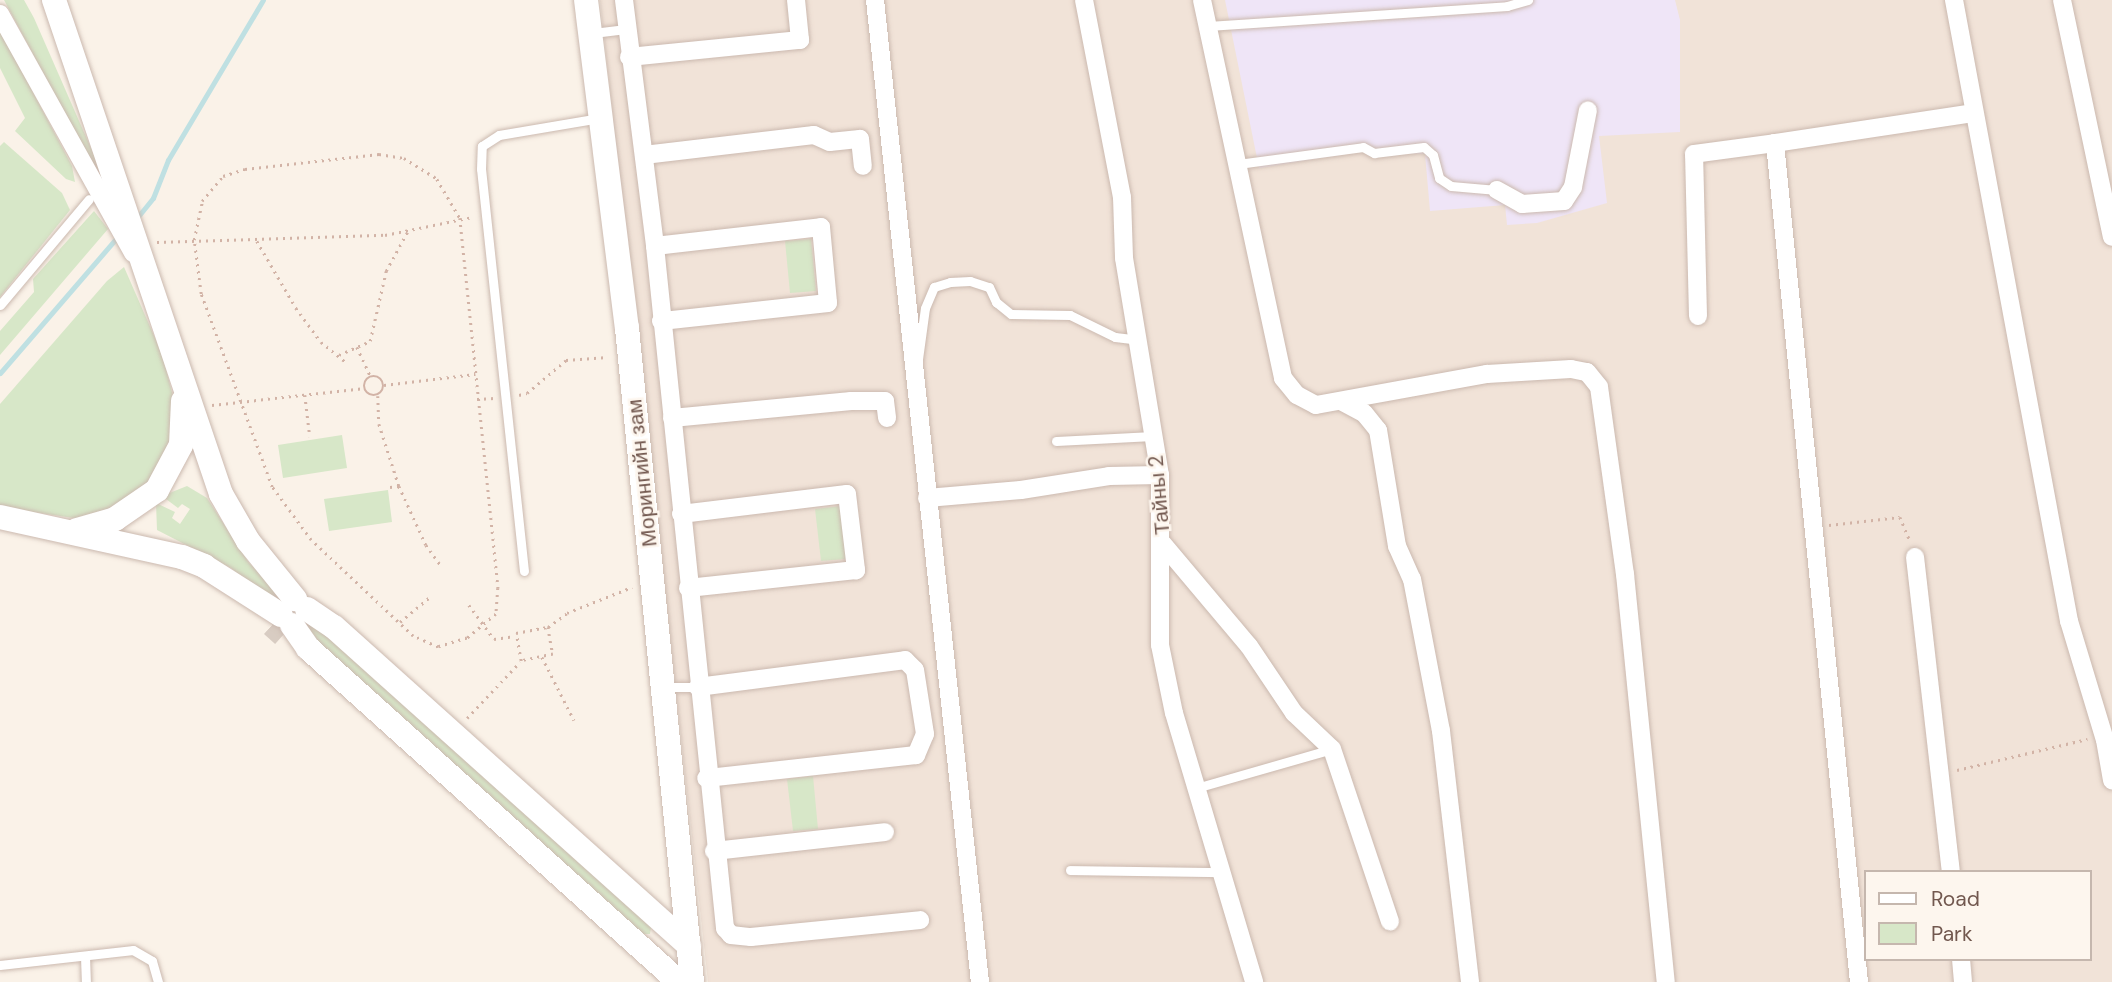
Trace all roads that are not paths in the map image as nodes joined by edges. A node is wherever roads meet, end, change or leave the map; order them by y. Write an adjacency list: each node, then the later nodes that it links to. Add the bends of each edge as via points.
1 (54, 0): 25 (street)
2 (586, 0): 14 (street, Морингийн зам)
3 (624, 0): 13 (street)
4 (796, 0): 15 (street, via 800,40)
5 (875, 0): 32 (street)
6 (1084, 0): 31 (street, Тайны 2, via 1122,197 1124,258)
7 (1202, 0): 12 (street)
8 (1528, 0): 12 (lane, via 1507,6)
9 (1954, 0): 17 (street)
10 (2062, 0): 26 (street)
11 (0, 14): 25 (street)
12 (1208, 26): 21 (street)
13 (626, 29): 14 (lane); 15 (street)
14 (591, 33): 18 (street, Морингийн зам)
15 (629, 57): 20 (street)
16 (1588, 110): 23 (street, via 1573,187 1564,201 1522,204)
17 (1975, 113): 19 (street); 53 (street, via 2069,621 2103,733)
18 (602, 118): 46 (lane, via 488,139 482,146); 49 (street, Морингийн зам)
19 (1775, 143): 29 (street, via 1694,154); 74 (street)
20 (644, 155): 22 (street, via 814,135 830,142 860,139); 27 (street)
21 (1238, 164): 23 (lane, via 1363,147 1374,153 1424,147 1433,155 1438,178 1451,186); 34 (street, via 1283,378 1297,395 1315,405)
22 (863, 166)
23 (1497, 190)
24 (89, 198): 28 (lane)
25 (116, 207): 33 (street, via 143,246 149,280)
26 (2112, 237)
27 (654, 246): 30 (street); 30 (street, via 821,227 828,303)
28 (0, 305)
29 (1699, 316)
30 (661, 321): 35 (street)
31 (1138, 340): 32 (lane, via 1115,337 1070,315 1011,314 996,302 989,287 970,281 950,282 934,287 925,307 923,338); 37 (street, Тайны 2)
32 (914, 364): 40 (street)
33 (180, 368): 43 (street, via 184,420 172,469 138,507); 48 (street, via 222,494)
34 (1341, 401): 72 (street, via 1364,413 1378,430 1397,546 1412,579 1441,731); 73 (street, via 1488,374 1571,369 1587,372 1599,387 1625,574)
35 (671, 418): 36 (street, via 851,401 885,401); 41 (street)
36 (887, 418)
37 (1153, 436): 38 (lane); 39 (street, Тайны 2)
38 (1056, 441)
39 (1160, 475): 40 (street, via 1109,475 1021,490); 44 (street, Тайны 2)
40 (927, 498): 70 (street)
41 (681, 514): 47 (street); 47 (street, via 847,494 856,570)
42 (0, 517): 43 (street)
43 (73, 531): 48 (street, via 182,557 204,566 258,603)
44 (1163, 544): 51 (street, via 1249,646 1294,713); 54 (street, Тайны 2, via 1158,594 1160,645)
45 (1915, 557): 58 (street)
46 (524, 571)
47 (688, 589): 50 (street)
48 (293, 613): 62 (street, via 334,627); 68 (street, via 308,648)
49 (663, 687): 50 (lane); 62 (street, Морингийн зам)
50 (698, 687): 52 (street); 52 (street, via 905,660 915,670 923,709 925,744 916,755)
51 (1332, 749): 54 (lane); 61 (street)
52 (706, 778): 56 (street)
53 (2112, 780)
54 (1196, 788): 59 (street, Тайны 2)
55 (885, 832): 56 (street)
56 (714, 851): 60 (street, via 720,913 731,935)
57 (1070, 870): 59 (lane)
58 (1951, 870)
59 (1221, 872): 71 (street, Тайны 2)
60 (920, 920)
61 (1390, 921)
62 (689, 946): 69 (street, Морингийн зам)
63 (85, 956): 65 (lane); 66 (lane); 67 (lane, via 144,953 152,961)
64 (1961, 961): 75 (street)
65 (0, 965)
66 (86, 982)
67 (158, 982)
68 (679, 982)
69 (692, 982)
70 (980, 982)
71 (1254, 982)
72 (1470, 982)
73 (1667, 982)
74 (1859, 982)
75 (1964, 982)

